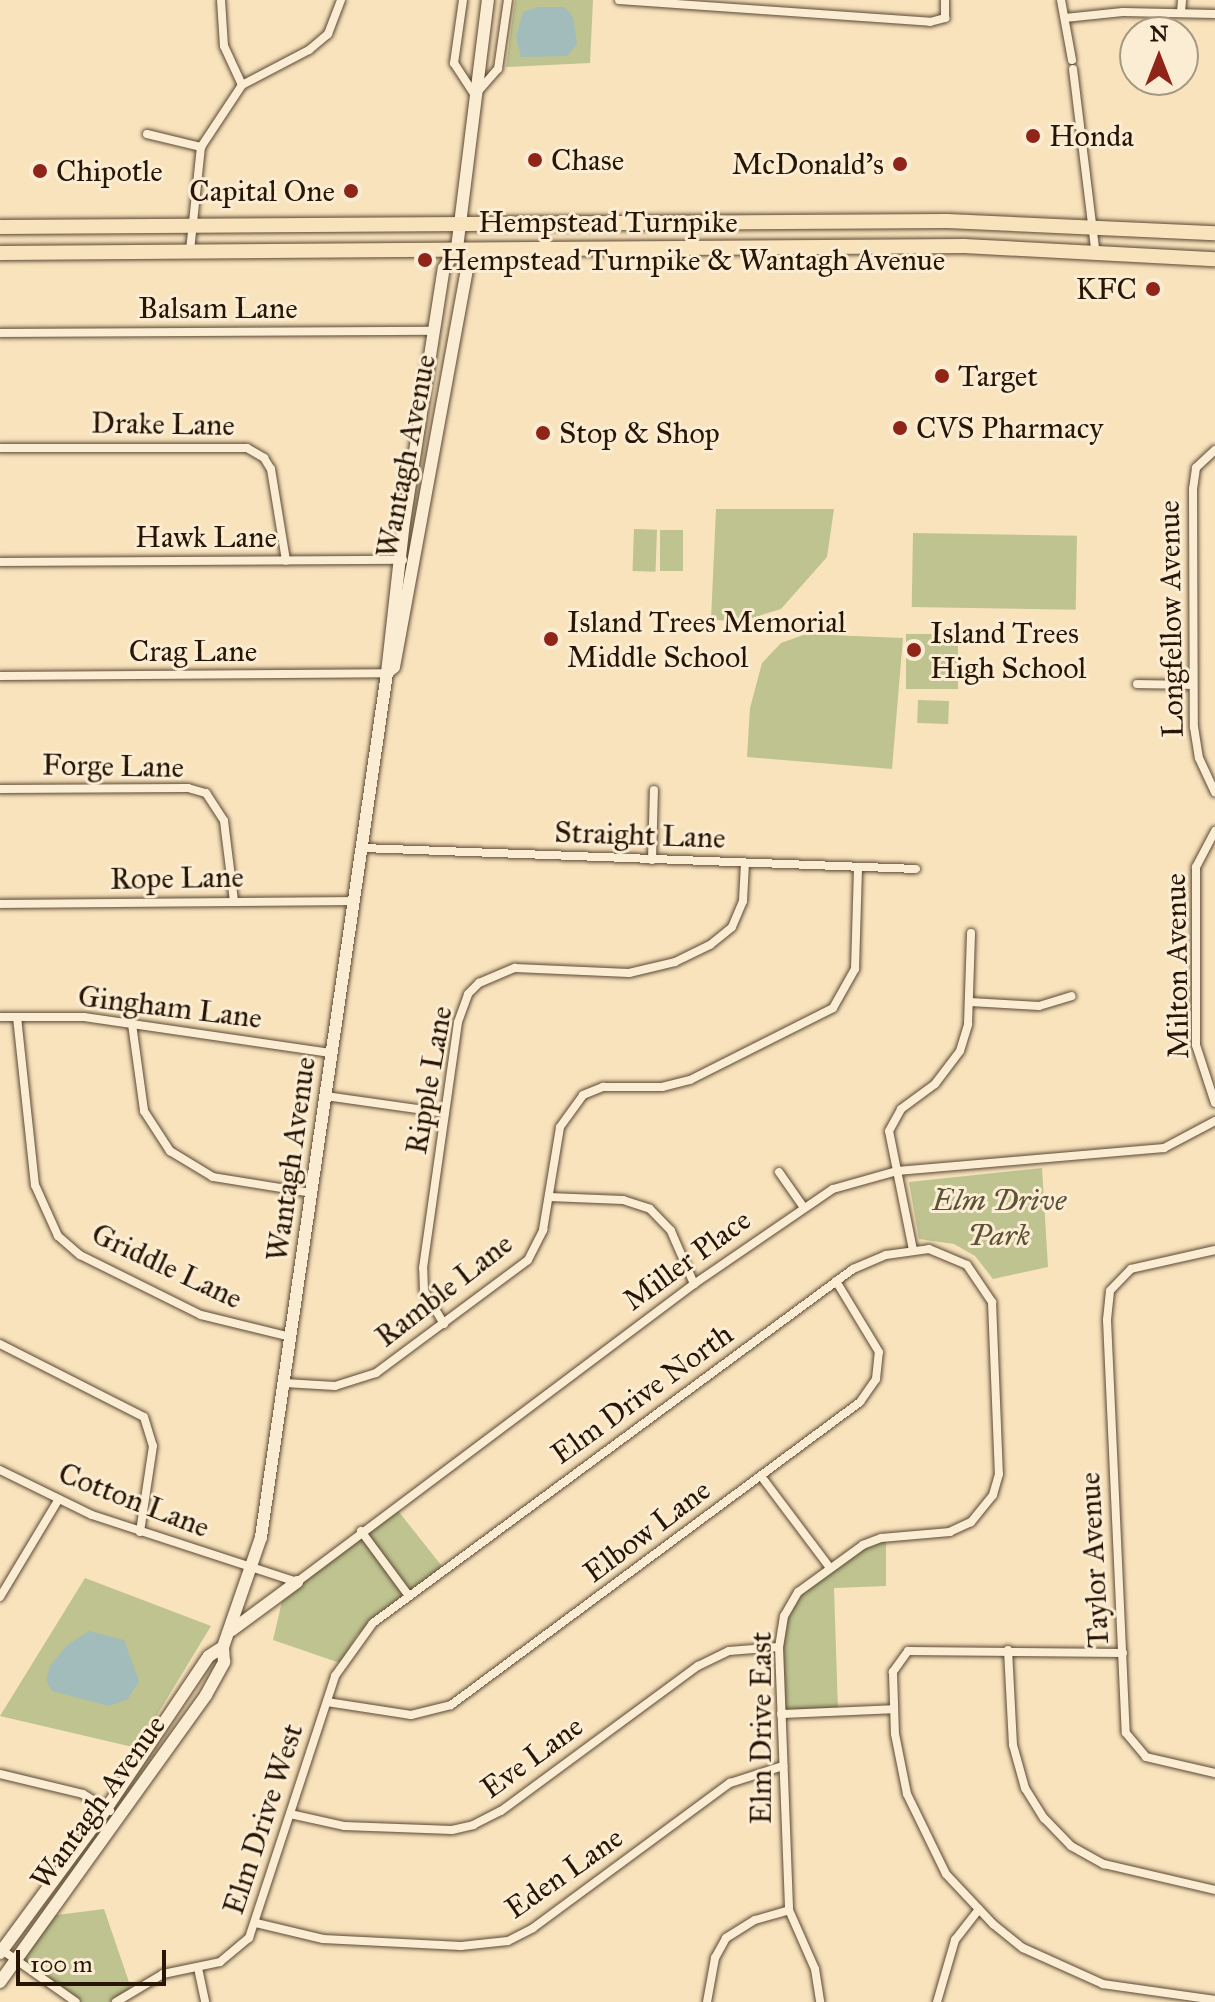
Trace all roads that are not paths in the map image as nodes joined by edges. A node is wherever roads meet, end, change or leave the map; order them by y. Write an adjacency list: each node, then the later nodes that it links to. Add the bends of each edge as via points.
1 (221, 0): 13 (street, via 224,46)
2 (341, 0): 13 (street, via 335,21 318,44)
3 (463, 0): 14 (street, via 454,63)
4 (488, 0): 14 (main road, Wantagh Avenue)
5 (508, 0): 14 (street, via 498,69)
6 (619, 0): 7 (street, via 930,22 945,18)
7 (945, 0)
8 (1061, 0): 12 (street)
9 (1182, 0): 10 (street)
10 (1181, 12): 11 (street); 12 (street)
11 (1215, 14)
12 (1065, 18): 18 (street)
13 (242, 85): 16 (street)
14 (475, 95): 17 (main road, Wantagh Avenue)
15 (147, 134): 16 (street)
16 (201, 147): 19 (street)
17 (460, 225): 18 (main road, Hempstead Turnpike); 19 (main road, Hempstead Turnpike); 22 (main road, Wantagh Avenue)
18 (1096, 225): 21 (main road, Hempstead Turnpike); 23 (street)
19 (191, 226): 20 (main road, Hempstead Turnpike); 24 (street)
20 (0, 227)
21 (1215, 233)
22 (457, 248): 23 (main road, Hempstead Turnpike); 24 (main road, Hempstead Turnpike); 27 (main road, Wantagh Avenue, via 444,268); 31 (main road, Wantagh Avenue, via 467,270)
23 (1095, 249): 26 (main road, Hempstead Turnpike)
24 (190, 251): 25 (main road, Hempstead Turnpike)
25 (0, 253)
26 (1215, 259)
27 (435, 331): 28 (street, Balsam Lane); 31 (main road, Wantagh Avenue)
28 (0, 333)
29 (0, 448): 32 (street, Drake Lane, via 247,448 271,469)
30 (1215, 450): 37 (street, Longfellow Avenue, via 1205,455 1193,481)
31 (406, 560): 32 (street, Hawk Lane); 34 (main road, Wantagh Avenue)
32 (286, 561): 33 (street, Hawk Lane)
33 (0, 562)
34 (387, 673): 35 (street, Crag Lane); 42 (main road, Wantagh Avenue)
35 (0, 676)
36 (1137, 684): 37 (street)
37 (1193, 685): 40 (street, Longfellow Avenue, via 1195,742)
38 (0, 789): 47 (street, Forge Lane, via 188,788 206,793 224,821)
39 (654, 790): 43 (street)
40 (1215, 792)
41 (1215, 831): 58 (street, Milton Avenue, via 1199,855 1196,911 1196,1045)
42 (363, 848): 43 (street, Straight Lane); 48 (main road, Wantagh Avenue)
43 (652, 860): 44 (street, Straight Lane)
44 (745, 864): 45 (street, Straight Lane); 59 (street, Ripple Lane, via 743,901 732,927 675,962 629,973 515,968 479,983 468,994 458,1022)
45 (858, 868): 46 (street, Straight Lane); 64 (street, Ramble Lane, via 855,969 833,1008 690,1080 662,1087 603,1087 583,1095 560,1127)
46 (916, 869)
47 (234, 901): 48 (street, Rope Lane); 49 (street, Rope Lane)
48 (354, 901): 56 (main road, Wantagh Avenue)
49 (0, 904)
50 (971, 933): 52 (street)
51 (1071, 996): 52 (street, via 1039,1006)
52 (970, 1002): 61 (street, via 964,1040 952,1066 893,1122)
53 (0, 1017): 54 (street, Gingham Lane)
54 (17, 1017): 55 (street, Gingham Lane, via 84,1017); 71 (street, Griddle Lane, via 35,1185 58,1236 80,1255 201,1315)
55 (132, 1024): 56 (street, Gingham Lane); 63 (street, via 144,1111 170,1151 213,1177)
56 (332, 1053): 57 (main road, Wantagh Avenue)
57 (326, 1096): 59 (street); 63 (main road, Wantagh Avenue)
58 (1215, 1103)
59 (445, 1113): 70 (street, Ripple Lane, via 423,1268 424,1291)
60 (1215, 1121): 61 (street, Miller Place, via 1164,1148)
61 (897, 1171): 65 (street, Miller Place, via 833,1189); 66 (street)
62 (779, 1172): 65 (street)
63 (312, 1193): 71 (main road, Wantagh Avenue)
64 (549, 1197): 69 (street, via 623,1200 650,1209 671,1231); 70 (street, Ramble Lane, via 543,1230 528,1260)
65 (802, 1205): 69 (street, Miller Place)
66 (913, 1250): 68 (street, Elm Drive North, via 886,1255); 79 (street, Elm Drive East, via 949,1254 967,1265 992,1302 997,1485 985,1509 964,1527 881,1538)
67 (1215, 1250): 88 (street, Taylor Avenue, via 1146,1264 1115,1283 1107,1299)
68 (836, 1281): 75 (street, Elbow Lane, via 877,1343 876,1379 860,1402); 82 (street, Elm Drive North)
69 (694, 1284): 77 (street, Miller Place)
70 (444, 1324): 73 (street, Ramble Lane, via 355,1382)
71 (291, 1337): 73 (main road, Wantagh Avenue)
72 (0, 1344): 78 (street, via 144,1417 153,1446)
73 (285, 1383): 80 (main road, Wantagh Avenue)
74 (0, 1470): 76 (street, Cotton Lane)
75 (761, 1476): 79 (street); 89 (street, Elbow Lane, via 451,1705 411,1715)
76 (59, 1499): 78 (street, Cotton Lane); 83 (street)
77 (361, 1531): 81 (street, Miller Place); 82 (street)
78 (140, 1532): 80 (street, Cotton Lane)
79 (830, 1568): 86 (street, Elm Drive East, via 789,1606)
80 (252, 1569): 81 (street); 84 (main road, Wantagh Avenue)
81 (297, 1582): 84 (main road)
82 (409, 1596): 89 (street, Elm Drive West, via 351,1647)
83 (0, 1597)
84 (232, 1630): 85 (main road, Wantagh Avenue)
85 (223, 1647): 95 (main road, Wantagh Avenue, via 209,1656); 97 (main road, Wantagh Avenue, via 224,1662 206,1695)
86 (779, 1647): 91 (street, Elm Drive East); 96 (street, Eve Lane, via 729,1651 698,1666 501,1811 473,1825 452,1830 344,1826)
87 (1008, 1650): 88 (street); 90 (street, via 908,1651 893,1672); 98 (street, via 1013,1745 1025,1788 1044,1818 1071,1846 1104,1864)
88 (1123, 1653): 93 (street, Taylor Avenue, via 1128,1740 1146,1757)
89 (327, 1702): 96 (street, Elm Drive West)
90 (894, 1709): 91 (street); 99 (street, via 901,1768 920,1827 946,1874)
91 (781, 1714): 92 (street, Elm Drive East)
92 (783, 1766): 100 (street, Elm Drive East); 101 (street, Eden Lane, via 730,1783 508,1941 461,1946 323,1939)
93 (1215, 1773)
94 (0, 1774): 95 (street, via 83,1794)
95 (106, 1809): 97 (street); 102 (main road, Wantagh Avenue)
96 (290, 1814): 101 (street, Elm Drive West)
97 (121, 1818): 103 (main road, Wantagh Avenue)
98 (1215, 1890)
99 (979, 1909): 106 (street, via 1023,1948 1082,1977 1139,1992); 112 (street, via 955,1940)
100 (789, 1910): 110 (street, via 755,1920 726,1938 715,1958); 111 (street, Elm Drive East, via 815,1969)
101 (256, 1923): 104 (street, Elm Drive West, via 237,1951)
102 (1, 1951): 103 (street)
103 (15, 1960): 105 (main road, Wantagh Avenue); 107 (street)
104 (198, 1968): 108 (street, Elm Drive West, via 141,1982); 109 (street)
105 (0, 1982)
106 (1215, 2000)
107 (76, 2002)
108 (116, 2002)
109 (205, 2002)
110 (707, 2002)
111 (820, 2002)
112 (937, 2002)

